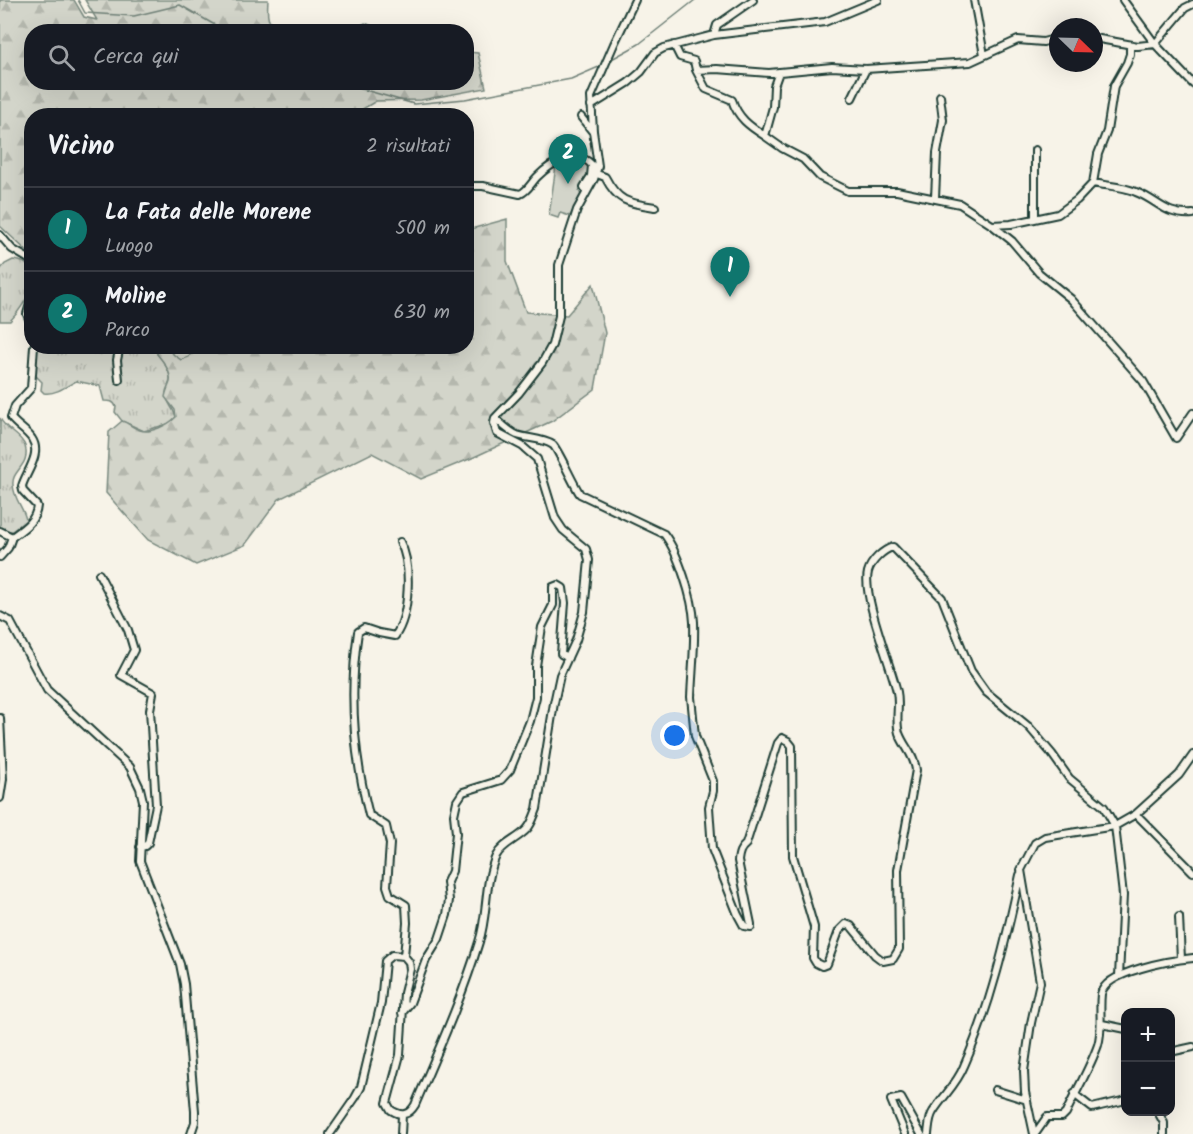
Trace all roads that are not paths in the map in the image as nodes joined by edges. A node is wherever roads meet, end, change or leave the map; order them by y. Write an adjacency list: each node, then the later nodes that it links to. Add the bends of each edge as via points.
1 (635, 0): 20 (street, via 593,90)
2 (753, 0): 7 (street, via 717,25)
3 (878, 0): 7 (street, via 825,22)
4 (974, 0): 13 (street)
5 (1123, 0): 12 (street)
6 (1193, 4): 12 (street, via 1185,8)
7 (714, 36): 10 (street)
8 (1049, 40): 13 (street, via 1018,40)
9 (1103, 40): 11 (street)
10 (674, 45): 15 (street, via 680,57 694,61); 20 (street, via 656,53 628,83)
11 (1130, 45): 12 (street); 26 (street, via 1127,63 1114,86)
12 (1155, 45): 17 (street)
13 (984, 55): 14 (street, via 970,62)
14 (866, 69): 16 (street, via 832,67); 19 (street)
15 (696, 70): 16 (street); 23 (street, via 706,89 732,100 742,119)
16 (779, 72): 23 (street)
17 (1193, 84)
18 (940, 96): 29 (street, via 943,120)
19 (852, 98)
20 (591, 106): 22 (street)
21 (581, 117): 22 (street)
22 (593, 131): 25 (street)
23 (765, 135): 29 (street, via 803,159 820,177 848,191 897,190)
24 (1035, 150): 32 (street)
25 (597, 174): 28 (street); 30 (street, via 605,177 618,196 631,203)
26 (1093, 183): 31 (street, via 1134,191 1170,212); 32 (street, via 1058,214)
27 (474, 186): 28 (street, via 524,193 546,170 577,156 592,165)
28 (586, 191): 40 (street, via 560,265 559,316 552,345 519,393)
29 (934, 198): 33 (street, via 960,204)
30 (656, 207)
31 (1193, 214)
32 (1035, 219): 33 (street)
33 (992, 225): 39 (street, via 1071,299 1143,381 1176,438)
34 (0, 235): 35 (street)
35 (24, 256)
36 (33, 354): 42 (street, via 31,388 15,406 11,418 36,447 22,486 37,511 33,520)
37 (118, 354): 38 (street)
38 (119, 380)
39 (1193, 413)
40 (495, 418): 47 (street, via 497,433 537,459 555,518 586,549 589,560 584,612); 52 (street, via 517,435 556,447 580,494 664,534 678,559 694,622 691,697 695,736 713,781 709,807 712,849 744,926 751,924 738,861 740,849 746,844 782,738 792,746 793,856 814,927 813,958 822,966 827,964 839,931 846,924 883,961 893,959 899,949 898,870 916,770 914,758 898,732 897,694 868,588 868,572 873,562 893,547 942,598 971,671 986,692 1029,727 1069,778 1104,807)
41 (0, 531): 42 (street)
42 (12, 537): 44 (street)
43 (400, 542): 57 (street, via 406,553 406,609 400,629 395,636 364,628 358,632 354,690 358,763 369,815 386,826 390,844 387,886 390,894 406,905)
44 (0, 557)
45 (99, 574): 53 (street, via 129,630 135,650 121,675 153,693 150,710 156,805 148,843)
46 (0, 616): 53 (street, via 10,621 47,690 130,767 143,801)
47 (568, 658): 61 (street, via 561,654 565,603 563,588 558,585 553,587 553,605 542,627 536,697 510,770 501,780 463,792 457,801 447,915 410,1003); 70 (street, via 554,703 537,809 526,831 497,855 480,940 470,969 415,1105)
48 (0, 718): 50 (street)
49 (1193, 755): 51 (street, via 1179,775)
50 (0, 798)
51 (1136, 814): 52 (street); 55 (street)
52 (1115, 826): 54 (street, via 1045,837 1035,843); 60 (street, via 1123,895)
53 (140, 847): 72 (street, via 140,861 184,984 195,1111)
54 (1021, 870): 68 (street, via 1040,982 1024,1071); 77 (street, via 1004,949 973,1045 963,1069 932,1113)
55 (1193, 872)
56 (1179, 917): 59 (street)
57 (404, 956): 61 (street, via 410,969); 73 (street, via 392,955 386,961 381,1004 361,1087)
58 (1193, 958): 59 (street)
59 (1181, 959): 60 (street)
60 (1119, 976): 62 (street, via 1101,992)
61 (402, 1013): 70 (street, via 400,1055 387,1103)
62 (1102, 1024): 63 (street); 67 (street, via 1097,1046)
63 (1121, 1028)
64 (1193, 1047): 65 (street)
65 (1175, 1051)
66 (995, 1090): 68 (street)
67 (1074, 1094): 69 (street, via 1092,1108); 78 (street, via 1062,1117 1047,1117)
68 (1027, 1100): 78 (street)
69 (1121, 1101)
70 (402, 1115): 74 (street)
71 (1160, 1116): 79 (street)
72 (191, 1134)
73 (330, 1134)
74 (401, 1134)
75 (905, 1134): 76 (street, via 891,1100 901,1098)
76 (921, 1134)
77 (927, 1134)
78 (1035, 1134)
79 (1164, 1134)

